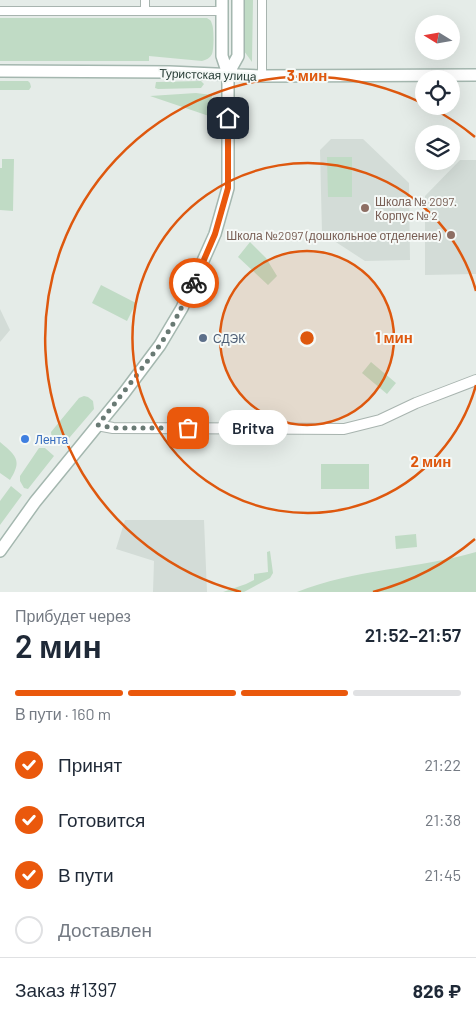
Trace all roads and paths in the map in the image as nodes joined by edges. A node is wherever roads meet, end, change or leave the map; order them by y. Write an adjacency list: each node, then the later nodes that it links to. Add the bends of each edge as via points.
1 (145, 0): 6 (street)
2 (238, 0): 8 (main road, via 238,56)
3 (262, 0): 10 (street)
4 (222, 5): 6 (street); 8 (main road, via 222,56)
5 (0, 11): 6 (street)
6 (145, 11)
7 (0, 71): 8 (main road, Туристская улица)
8 (228, 74): 10 (main road, Туристская улица); 12 (main road, via 228,188 215,234 173,324)
9 (476, 75): 10 (main road, Туристская улица)
10 (262, 76)
11 (476, 380): 12 (street, via 380,420 344,428 113,428)
12 (98, 425): 13 (main road)
13 (0, 551)

